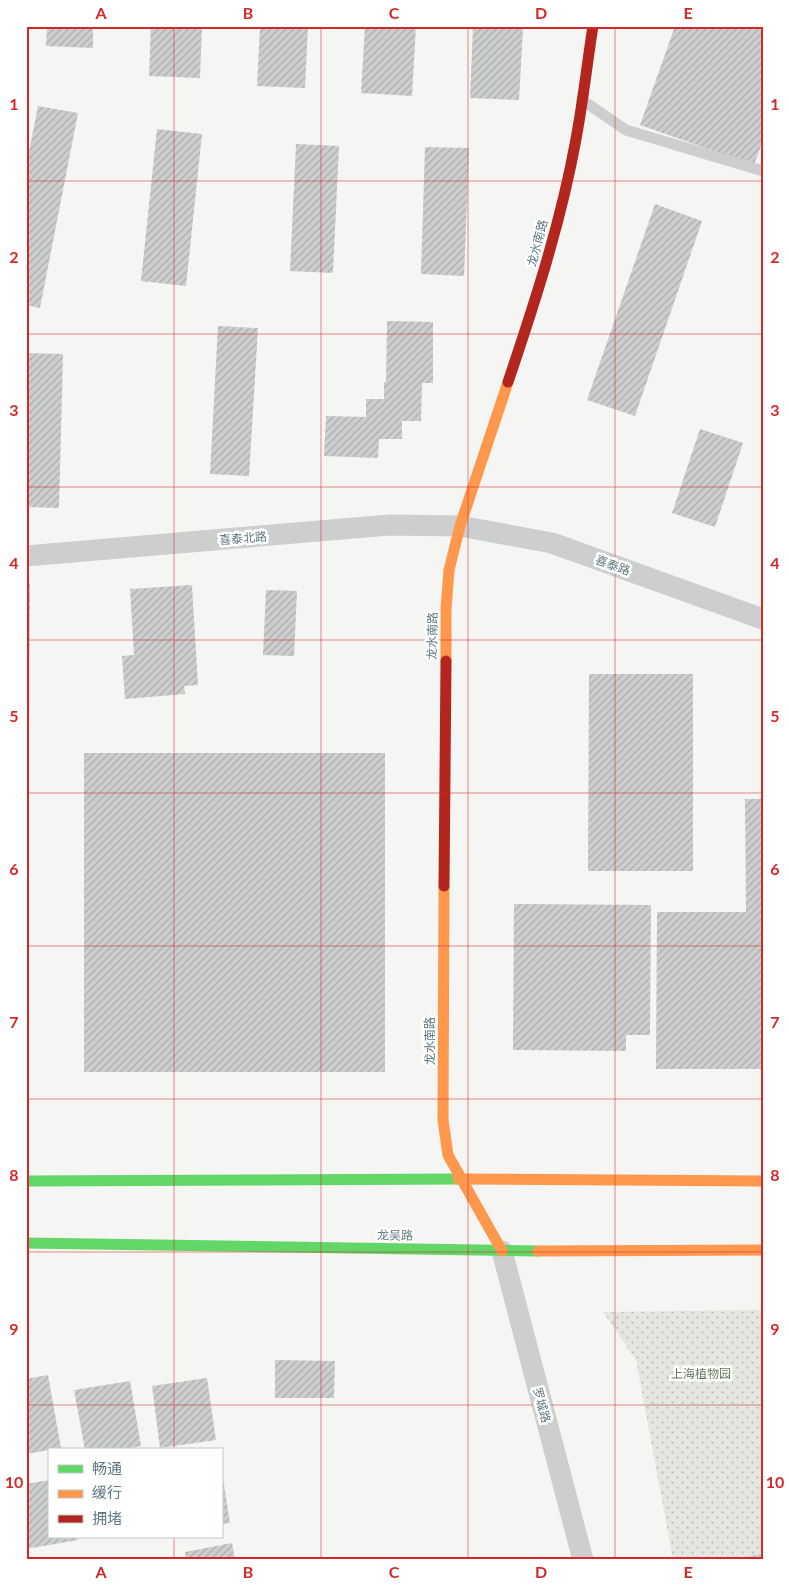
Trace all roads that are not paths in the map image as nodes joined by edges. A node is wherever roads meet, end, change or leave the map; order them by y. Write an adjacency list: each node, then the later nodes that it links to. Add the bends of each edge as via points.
1 (593, 26): 2 (main road, 龙水南路)
2 (582, 100): 3 (lane, via 626,130); 4 (main road, 龙水南路, via 562,201 537,296)
3 (763, 171)
4 (460, 526): 5 (street, 喜泰北路, via 389,525); 6 (street, 喜泰路, via 552,543); 7 (main road, 龙水南路, via 449,570 446,609 442,1120 448,1155)
5 (26, 556)
6 (763, 619)
7 (462, 1180): 8 (main road); 9 (main road); 12 (main road, 龙水南路)
8 (26, 1181)
9 (763, 1181)
10 (26, 1243): 12 (main road, 龙吴路)
11 (763, 1250): 12 (main road, 龙吴路)
12 (502, 1251): 13 (street, 罗城路)
13 (583, 1560)

